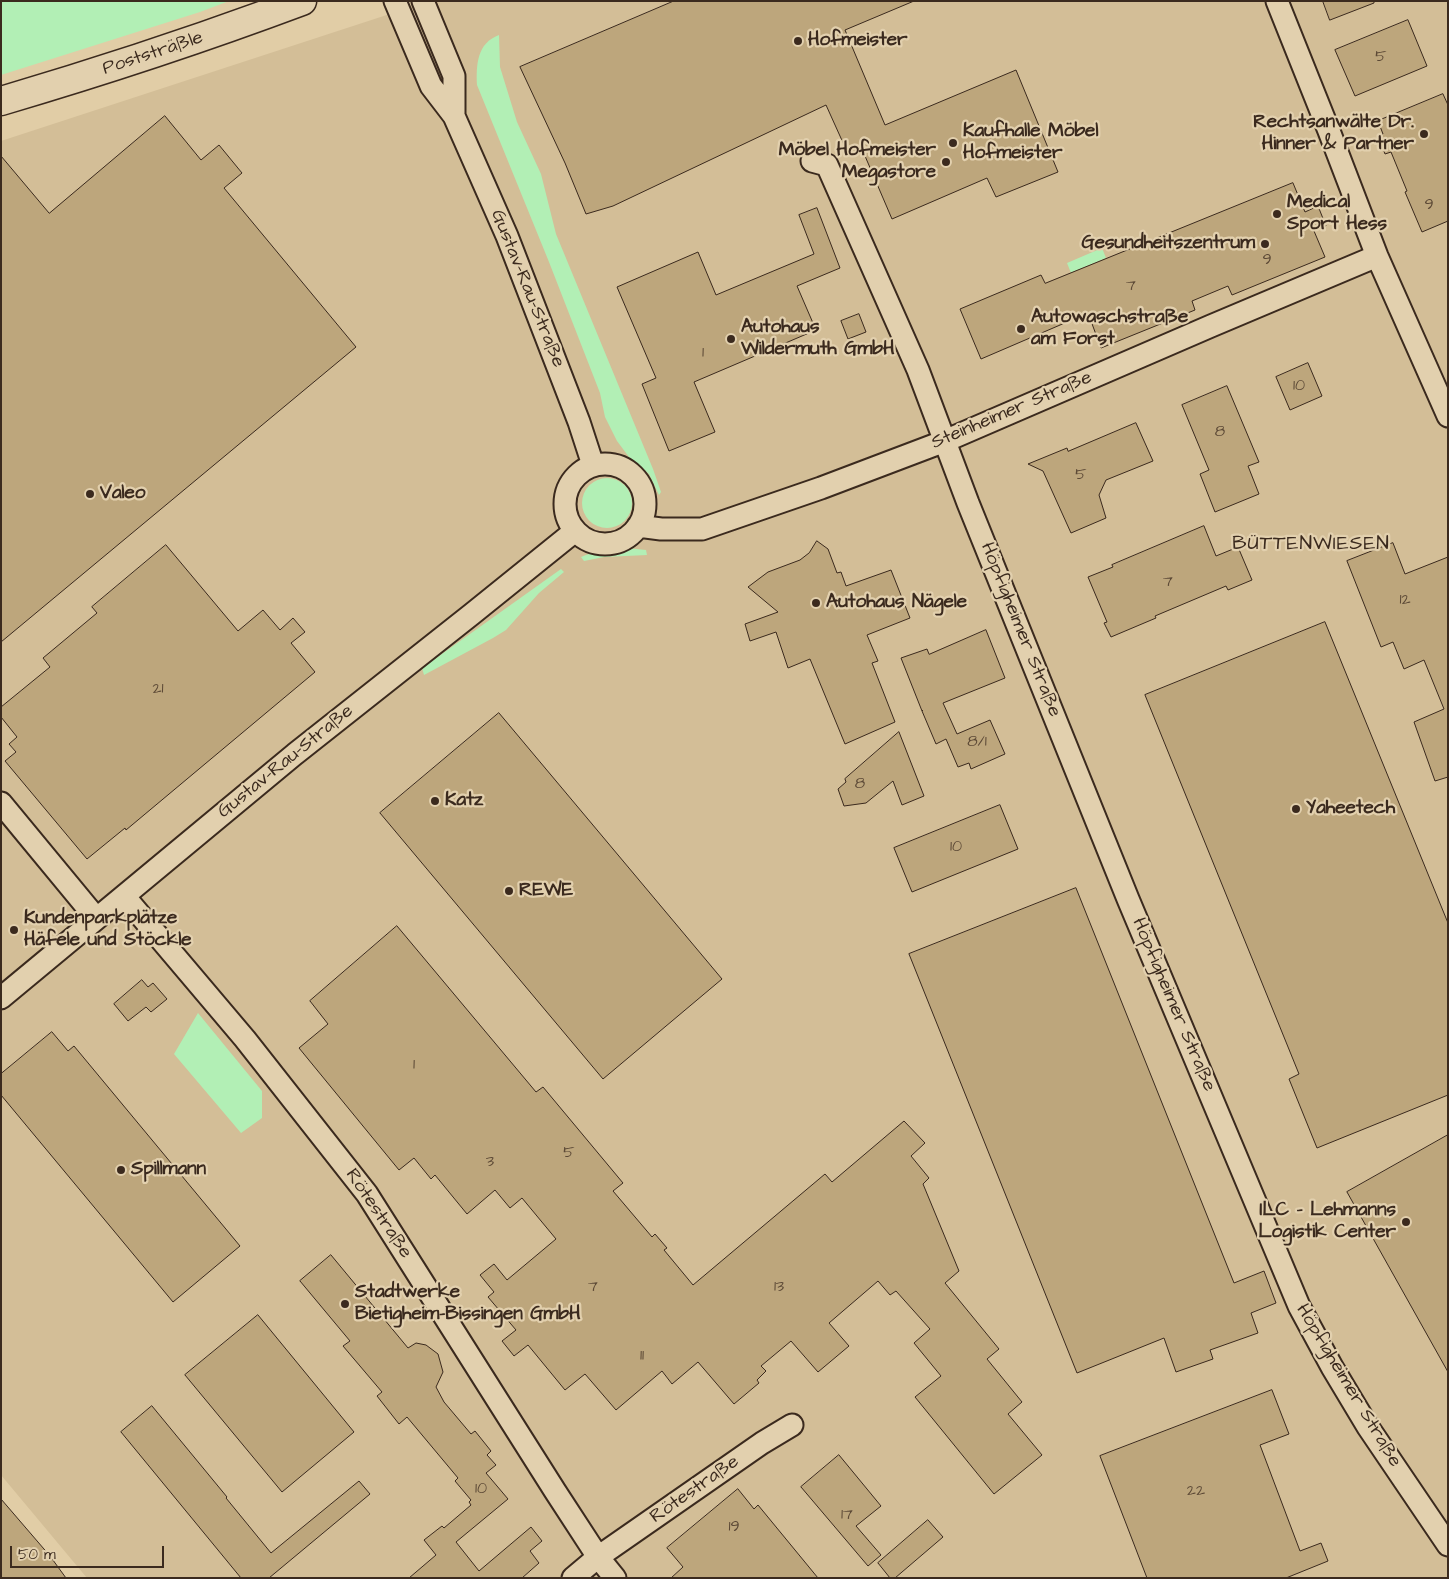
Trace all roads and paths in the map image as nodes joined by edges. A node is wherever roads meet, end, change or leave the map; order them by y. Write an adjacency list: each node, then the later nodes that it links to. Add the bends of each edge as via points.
1 (302, 1): 5 (main road, Poststräßle, via 101,71)
2 (395, 1): 6 (street, Gustav-Rau-Straße, via 431,86)
3 (423, 1): 6 (street, Gustav-Rau-Straße, via 454,76)
4 (1277, 1): 8 (street)
5 (1, 101)
6 (454, 116): 11 (street, Gustav-Rau-Straße, via 507,236)
7 (812, 161): 10 (street, Höpfigheimer Straße, via 827,166 838,188 918,370)
8 (1377, 256): 9 (street); 10 (street, Steinheimer Straße)
9 (1448, 416)
10 (945, 441): 12 (street, Steinheimer Straße, via 702,529); 19 (street, Höpfigheimer Straße, via 1128,899 1299,1306 1368,1427)
11 (593, 465): 12 (street, via 607,463 633,474 645,499 644,513); 13 (street, via 581,470 566,492 564,506)
12 (638, 526): 13 (street, via 620,541 608,544 596,543)
13 (575, 531): 15 (street, Gustav-Rau-Straße, via 295,754)
14 (1, 803): 16 (street)
15 (124, 896): 16 (street, Gustav-Rau-Straße); 20 (street, Rötestraße, via 245,1039 367,1194)
16 (96, 918): 17 (street, Gustav-Rau-Straße)
17 (1, 998)
18 (792, 1425): 20 (street, Rötestraße)
19 (1447, 1544)
20 (598, 1557): 21 (street, Rötestraße); 22 (street, Rötestraße)
21 (573, 1578)
22 (615, 1578)

